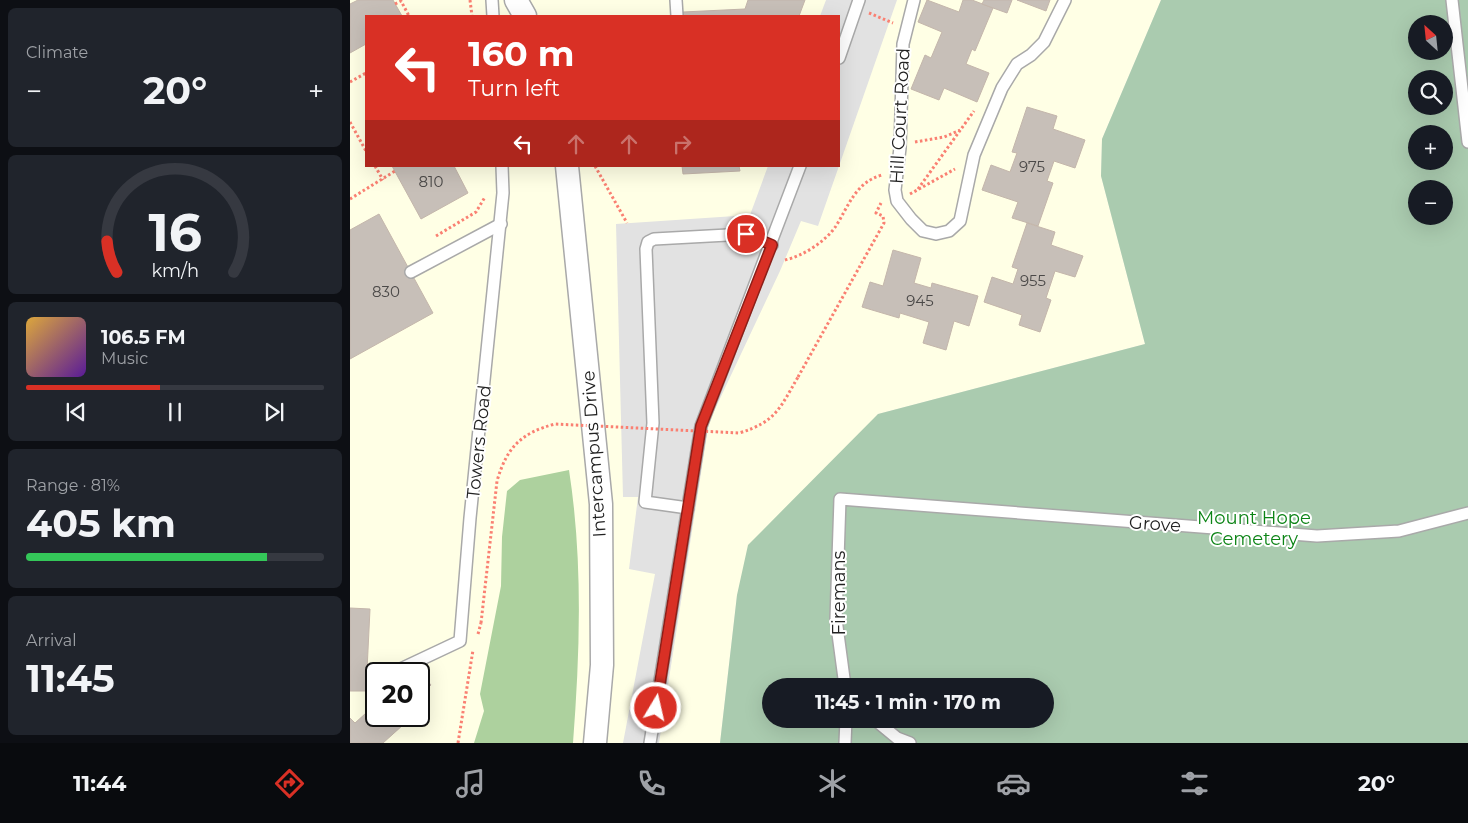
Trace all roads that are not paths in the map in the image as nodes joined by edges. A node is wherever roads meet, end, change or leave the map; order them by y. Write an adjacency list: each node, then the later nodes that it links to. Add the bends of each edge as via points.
1 (492, 0): 8 (lane)
2 (516, 0): 9 (street)
3 (676, 0): 10 (lane)
4 (859, 0): 11 (lane)
5 (914, 0): 6 (lane, Hill Court Road, via 901,64 900,148 895,190 897,201 910,219 923,230 936,234 949,231 960,221 972,166 989,115 1017,64 1044,42)
6 (1065, 0)
7 (1452, 0): 12 (lane)
8 (493, 15)
9 (524, 15)
10 (677, 15)
11 (840, 55)
12 (1468, 142)
13 (502, 167): 16 (lane, Towers Road)
14 (567, 167): 26 (street, Intercampus Drive, via 601,504 602,665)
15 (800, 167): 17 (lane)
16 (501, 224): 18 (lane); 22 (lane, Towers Road, via 460,641)
17 (772, 245): 20 (lane, via 701,426); 20 (lane, via 746,234 654,239 646,248 653,423 644,502)
18 (411, 272)
19 (840, 499): 21 (lane, Grove, via 1317,536 1399,531); 23 (lane, Firemans, via 836,619)
20 (688, 508): 27 (lane)
21 (1468, 512)
22 (415, 662)
23 (844, 678)
24 (846, 728): 28 (lane)
25 (885, 728): 29 (lane)
26 (595, 743)
27 (650, 743)
28 (845, 743)
29 (910, 743)

